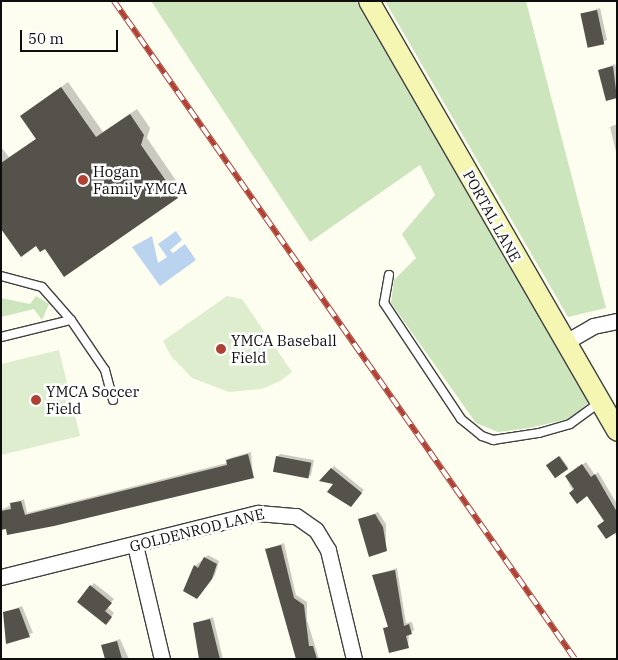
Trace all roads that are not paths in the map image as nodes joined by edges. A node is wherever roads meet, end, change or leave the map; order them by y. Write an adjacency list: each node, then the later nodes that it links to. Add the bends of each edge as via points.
1 (369, 1): 7 (street, PORTAL LANE)
2 (389, 274): 9 (lane, via 384,303 461,419 482,436 493,440 539,433 570,424)
3 (1, 276): 4 (lane, via 42,287)
4 (71, 320): 6 (lane); 8 (lane, via 105,370)
5 (617, 321): 7 (street, via 594,326)
6 (1, 336)
7 (564, 344): 9 (street, PORTAL LANE)
8 (113, 400)
9 (599, 403): 10 (street, PORTAL LANE)
10 (617, 430)
11 (135, 545): 12 (street, GOLDENROD LANE); 13 (street); 14 (street, GOLDENROD LANE, via 258,513 296,516 316,530 328,550)
12 (1, 577)
13 (162, 659)
14 (354, 659)

